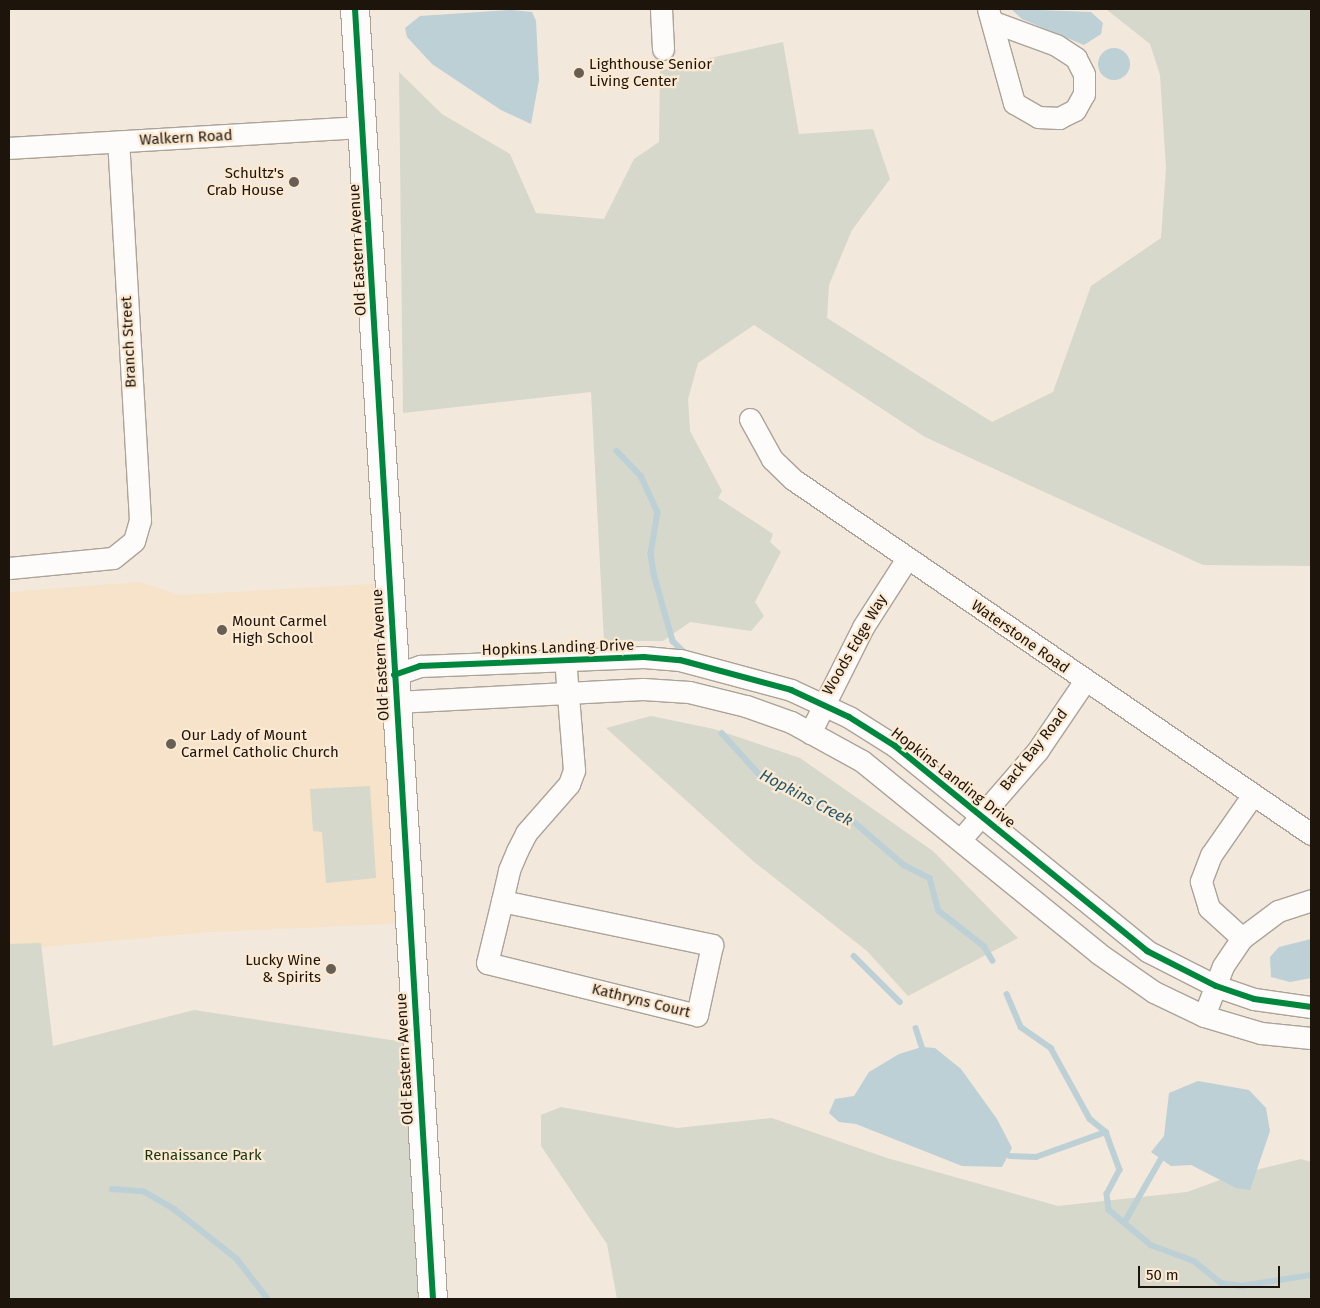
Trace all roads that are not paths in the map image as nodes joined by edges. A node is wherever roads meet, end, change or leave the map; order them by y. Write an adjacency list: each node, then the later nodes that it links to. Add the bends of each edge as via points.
1 (355, 9): 5 (street, Old Eastern Avenue)
2 (662, 9): 4 (street)
3 (990, 16): 3 (street, via 1014,103 1038,117 1059,118 1075,110 1084,94 1084,74 1076,58 1056,45)
4 (664, 49)
5 (363, 127): 6 (street, Walkern Road); 12 (street, Old Eastern Avenue)
6 (118, 142): 7 (street, Walkern Road); 10 (street, Branch Street, via 140,520 134,541 122,553 102,562)
7 (9, 148)
8 (750, 419): 9 (street, Waterstone Road, via 767,453 794,480)
9 (906, 560): 13 (street, Waterstone Road); 16 (street, Woods Edge Way)
10 (9, 568)
11 (564, 658): 12 (street, Hopkins Landing Drive, via 420,666); 14 (street, Kathryns Court); 16 (street, Hopkins Landing Drive, via 680,660 747,676)
12 (394, 675): 15 (street, Old Eastern Avenue)
13 (1084, 682): 18 (street, Waterstone Road); 19 (street, Back Bay Road, via 1038,750)
14 (567, 691): 15 (street); 17 (street, via 689,692 746,706); 23 (street, Kathryns Court, via 574,770 561,795 526,833)
15 (396, 702): 29 (street, Old Eastern Avenue)
16 (822, 704): 17 (street, Woods Edge Way); 19 (street, Hopkins Landing Drive, via 895,746)
17 (810, 733): 21 (street, via 862,761)
18 (1252, 796): 20 (street, Waterstone Road); 24 (street, via 1211,855 1201,881 1209,908)
19 (981, 815): 21 (street, Back Bay Road); 25 (street, Hopkins Landing Drive, via 1147,951)
20 (1311, 834)
21 (962, 839): 27 (street, via 1098,953 1154,992)
22 (1311, 900): 24 (street, via 1278,911)
23 (502, 901): 23 (street, Kathryns Court, via 487,963 697,1016 712,946)
24 (1242, 938): 25 (street)
25 (1216, 986): 26 (street, Hopkins Landing Drive, via 1254,999); 27 (street)
26 (1311, 1007)
27 (1204, 1016): 28 (street, via 1261,1032)
28 (1311, 1038)
29 (433, 1299)

